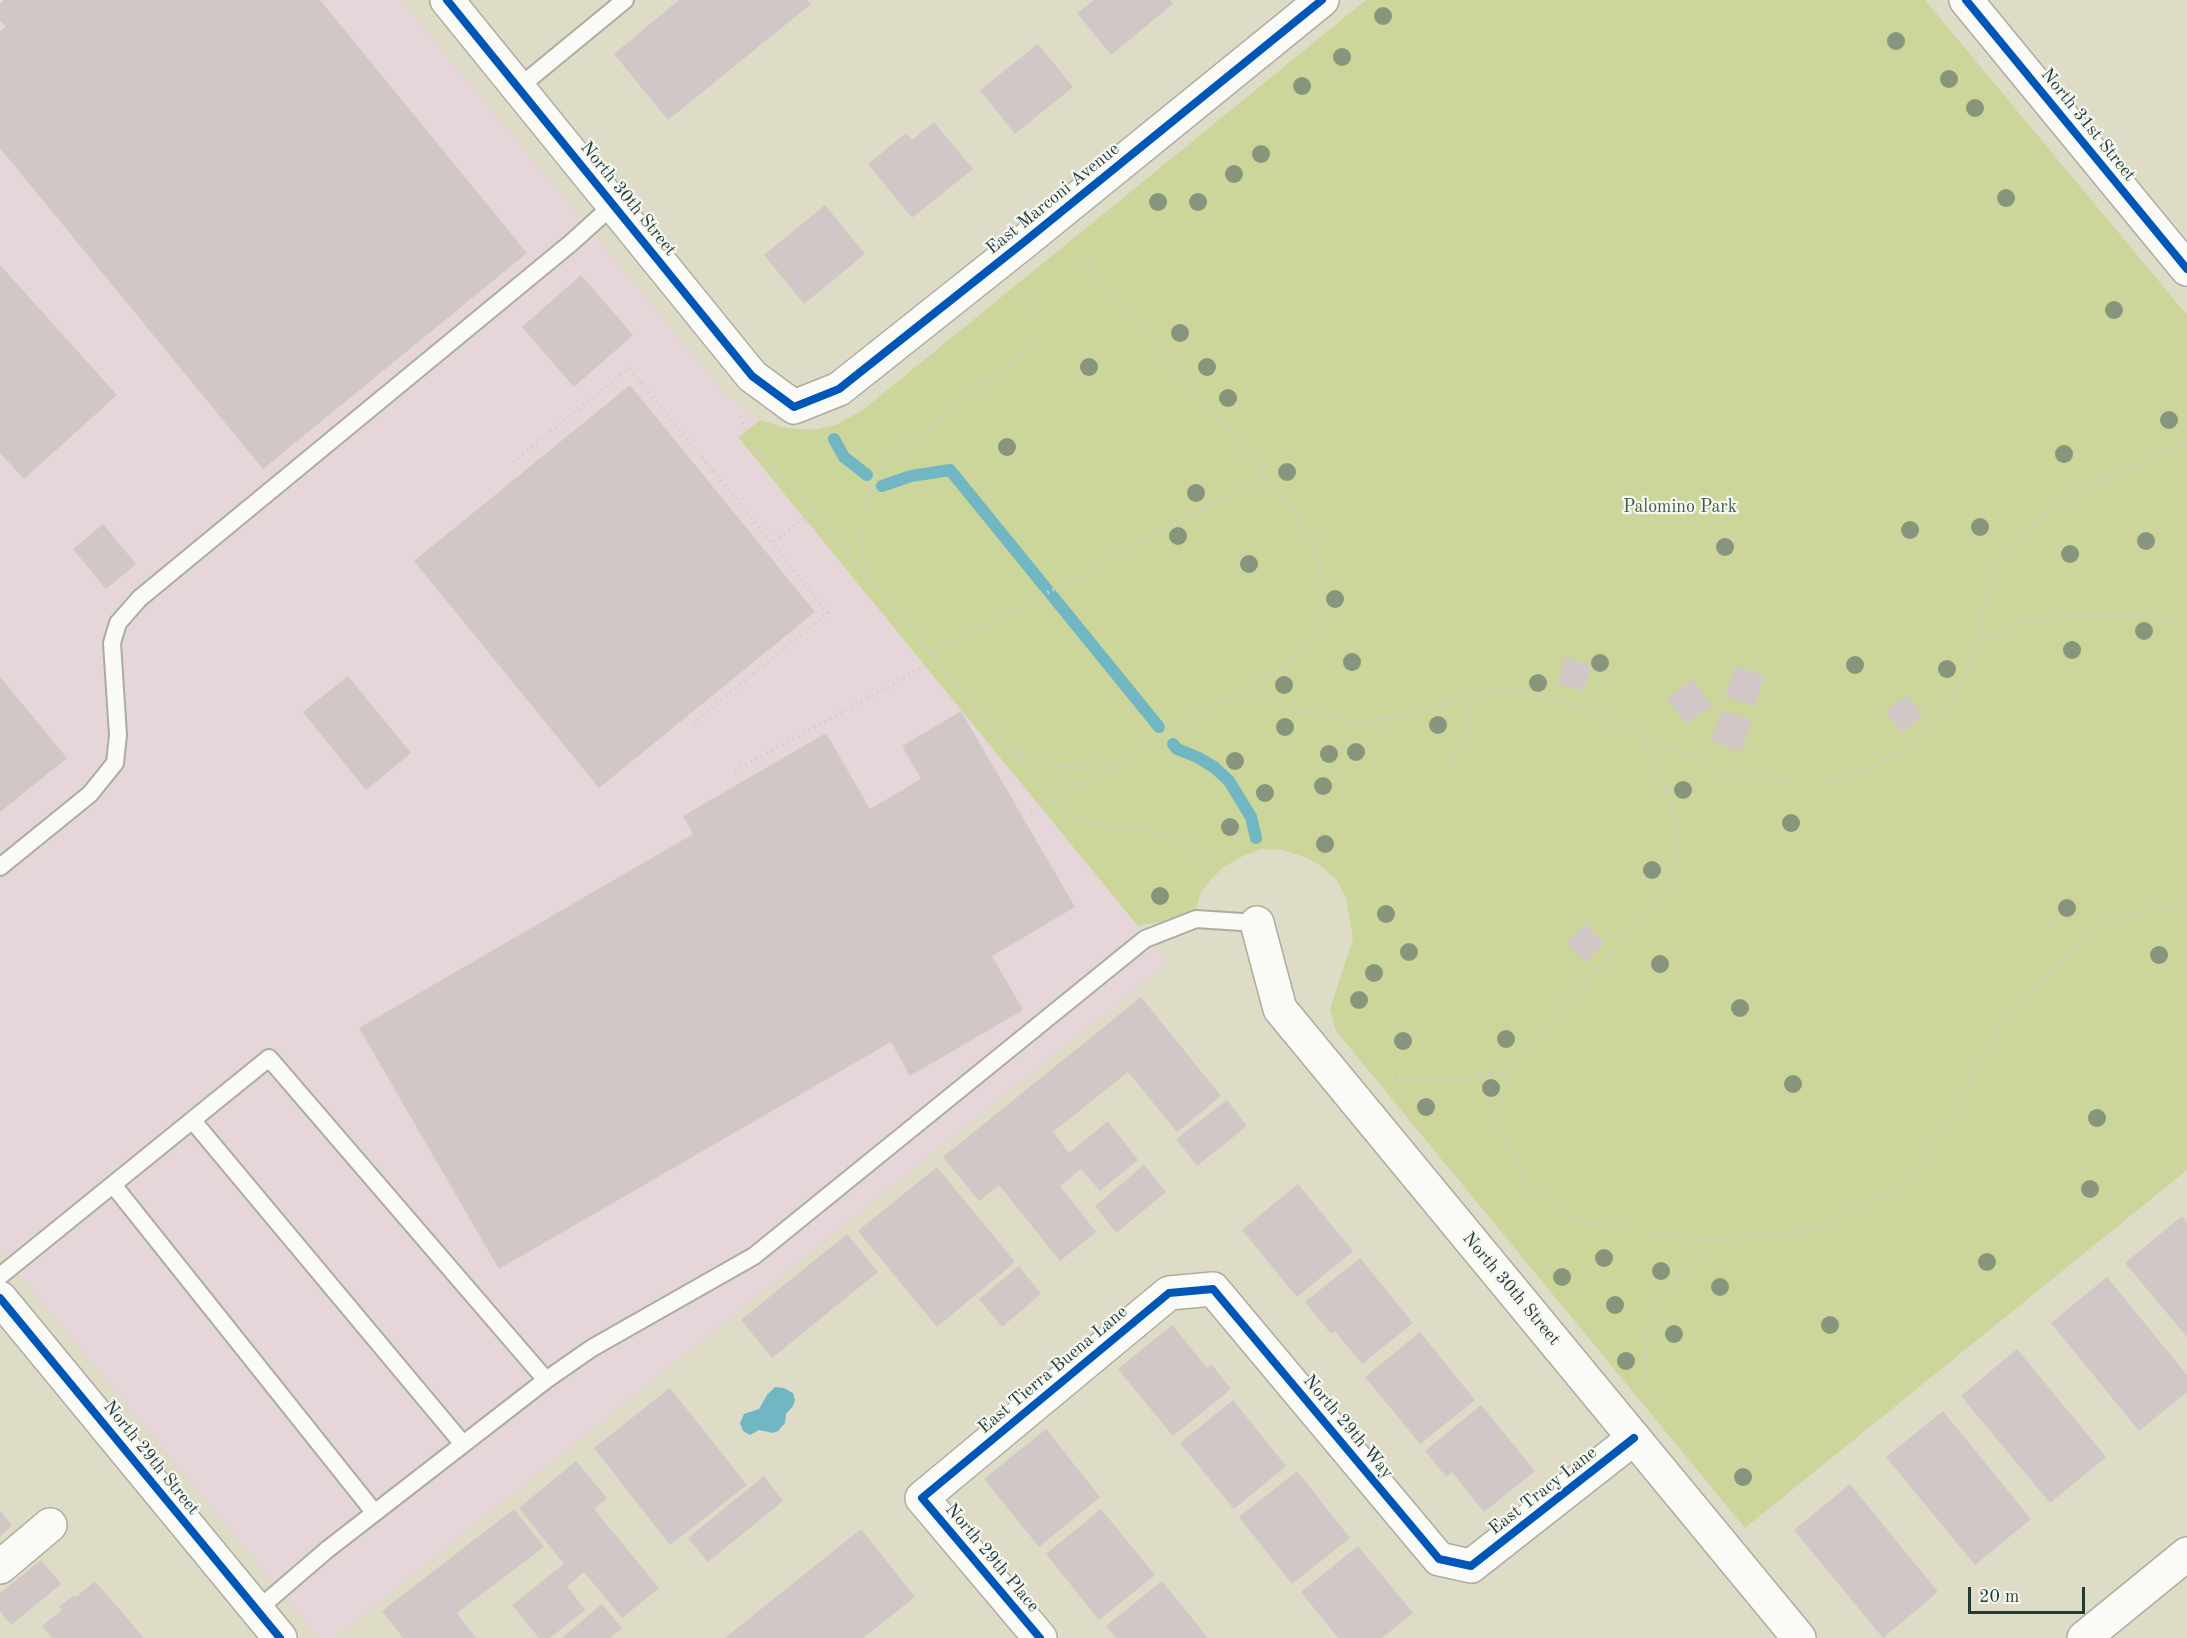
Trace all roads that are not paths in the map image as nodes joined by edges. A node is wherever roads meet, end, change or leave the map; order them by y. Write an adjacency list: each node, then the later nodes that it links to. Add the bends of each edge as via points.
1 (447, 0): 5 (street, North 30th Street)
2 (625, 0): 5 (lane)
3 (1322, 0): 8 (street, East Marconi Avenue, via 838,389)
4 (1966, 0): 7 (street, North 31st Street)
5 (518, 88): 6 (street, North 30th Street)
6 (614, 205): 8 (street, North 30th Street, via 753,376); 9 (lane, via 140,598 118,623 111,643 115,763 90,794)
7 (2187, 269)
8 (794, 407)
9 (0, 867)
10 (1257, 923): 16 (lane, via 1196,919 1145,939 754,1256 592,1348); 17 (street, North 30th Street, via 1281,1009)
11 (193, 1121): 12 (lane); 16 (lane, via 269,1058); 18 (lane)
12 (114, 1186): 13 (lane); 20 (lane)
13 (0, 1276)
14 (1213, 1288): 19 (street, East Tierra Buena Lane, via 1169,1293); 23 (street, North 29th Way, via 1439,1559)
15 (0, 1298): 25 (street, North 29th Street)
16 (546, 1380): 18 (lane)
17 (1634, 1438): 23 (street, East Tracy Lane); 26 (street, North 30th Street)
18 (463, 1444): 20 (lane)
19 (922, 1498): 28 (street, North 29th Place)
20 (374, 1512): 25 (lane)
21 (50, 1525): 24 (street)
22 (2187, 1554): 29 (street)
23 (1471, 1566)
24 (0, 1567)
25 (256, 1610): 27 (street, North 29th Street)
26 (1784, 1633)
27 (280, 1638)
28 (1040, 1638)
29 (2084, 1638)

